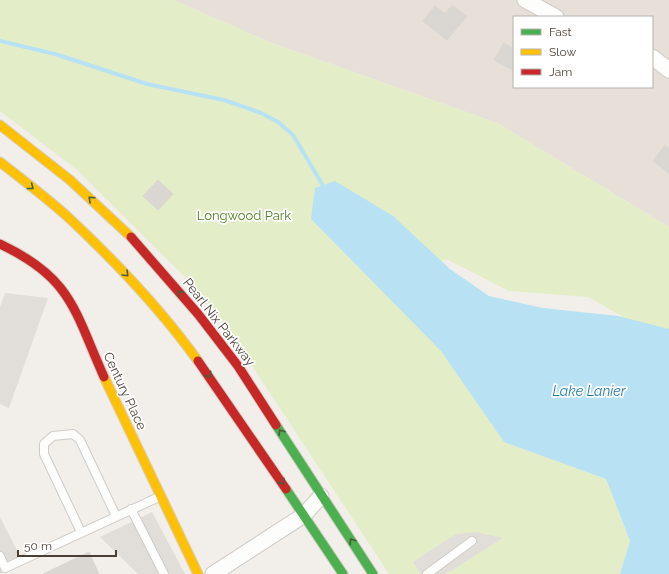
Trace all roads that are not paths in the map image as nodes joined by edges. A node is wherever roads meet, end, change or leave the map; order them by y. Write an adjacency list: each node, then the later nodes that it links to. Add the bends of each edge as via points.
1 (524, 0): 2 (street)
2 (554, 16)
3 (653, 58): 4 (street)
4 (669, 70)
5 (0, 125): 8 (street, Pearl Nix Parkway, one-way to 5, via 238,366 155,263 120,226 70,180)
6 (0, 162): 11 (street, one-way to 11, via 68,217 134,282 172,326 218,388)
7 (0, 244): 9 (street, Century Place, via 28,257 42,268 62,289 76,310 96,360)
8 (321, 496): 11 (street); 20 (street, Pearl Nix Parkway, one-way to 8)
9 (160, 497): 10 (lane); 17 (street, Century Place)
10 (131, 509): 12 (lane); 16 (lane)
11 (304, 515): 18 (street); 19 (street)
12 (116, 516): 13 (lane); 13 (lane, via 80,440 73,434 53,436 44,444 44,454)
13 (81, 532): 15 (lane, via 5,568)
14 (472, 541): 21 (lane)
15 (0, 556)
16 (164, 574)
17 (198, 574)
18 (213, 574)
19 (343, 574)
20 (373, 574)
21 (427, 574)

